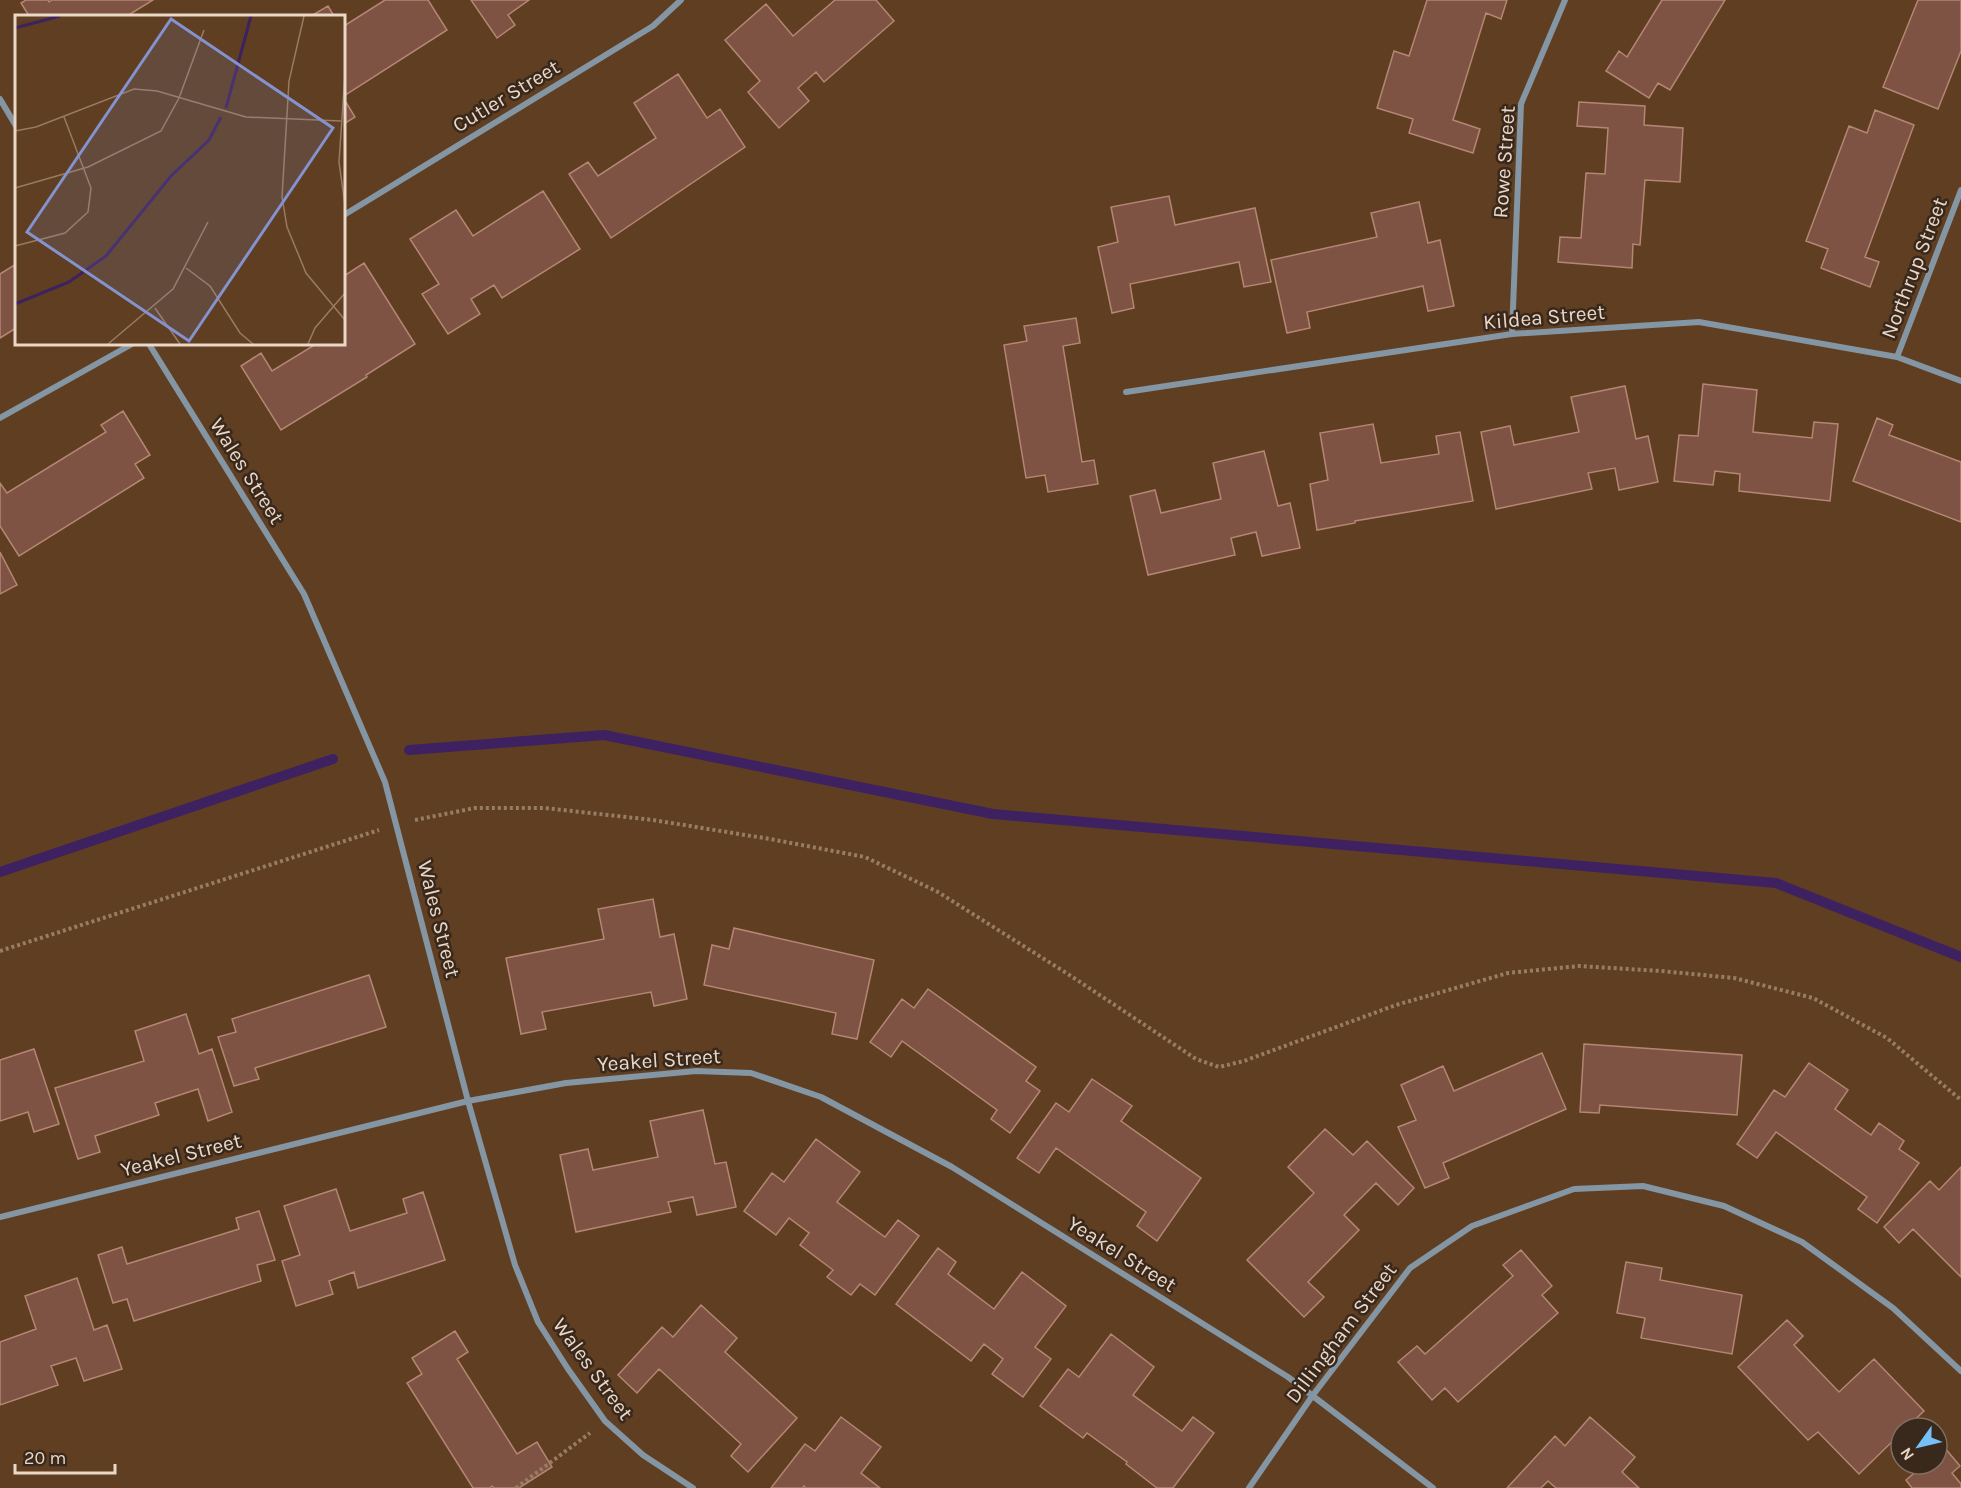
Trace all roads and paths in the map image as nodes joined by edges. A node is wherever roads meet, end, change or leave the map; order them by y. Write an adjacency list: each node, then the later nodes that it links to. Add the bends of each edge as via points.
1 (681, 0): 6 (street, Cutler Street, via 653,26)
2 (1565, 0): 7 (street, Rowe Street, via 1521,104)
3 (0, 99): 4 (street)
4 (15, 124)
5 (1961, 190): 10 (street, Northrup Street)
6 (345, 214)
7 (1512, 334): 10 (street, Kildea Street, via 1699,322); 12 (street, Kildea Street)
8 (130, 345): 13 (street)
9 (150, 345): 14 (street, Wales Street, via 304,594 385,782)
10 (1897, 357): 11 (street, Kildea Street)
11 (1961, 381)
12 (1126, 392)
13 (0, 418)
14 (397, 824): 15 (path); 16 (path, via 475,808 545,808 653,820 865,857 938,892 1196,1059 1219,1067 1396,1005 1508,973 1580,966 1734,978 1813,998 1887,1038); 17 (street, Wales Street)
15 (0, 951)
16 (1961, 1100)
17 (468, 1101): 18 (street, Yeakel Street); 20 (street, Yeakel Street, via 566,1083 696,1071 751,1073 811,1093 952,1167); 21 (street, Wales Street, via 514,1265 538,1322)
18 (0, 1217)
19 (1961, 1371): 20 (street, Dillingham Street, via 1893,1308 1802,1242 1724,1206 1643,1186 1574,1189 1472,1226 1410,1268)
20 (1313, 1395): 24 (street, Dillingham Street); 25 (street, Yeakel Street)
21 (605, 1421): 22 (path); 23 (street, Wales Street, via 643,1455)
22 (516, 1488)
23 (693, 1488)
24 (1249, 1488)
25 (1433, 1488)

